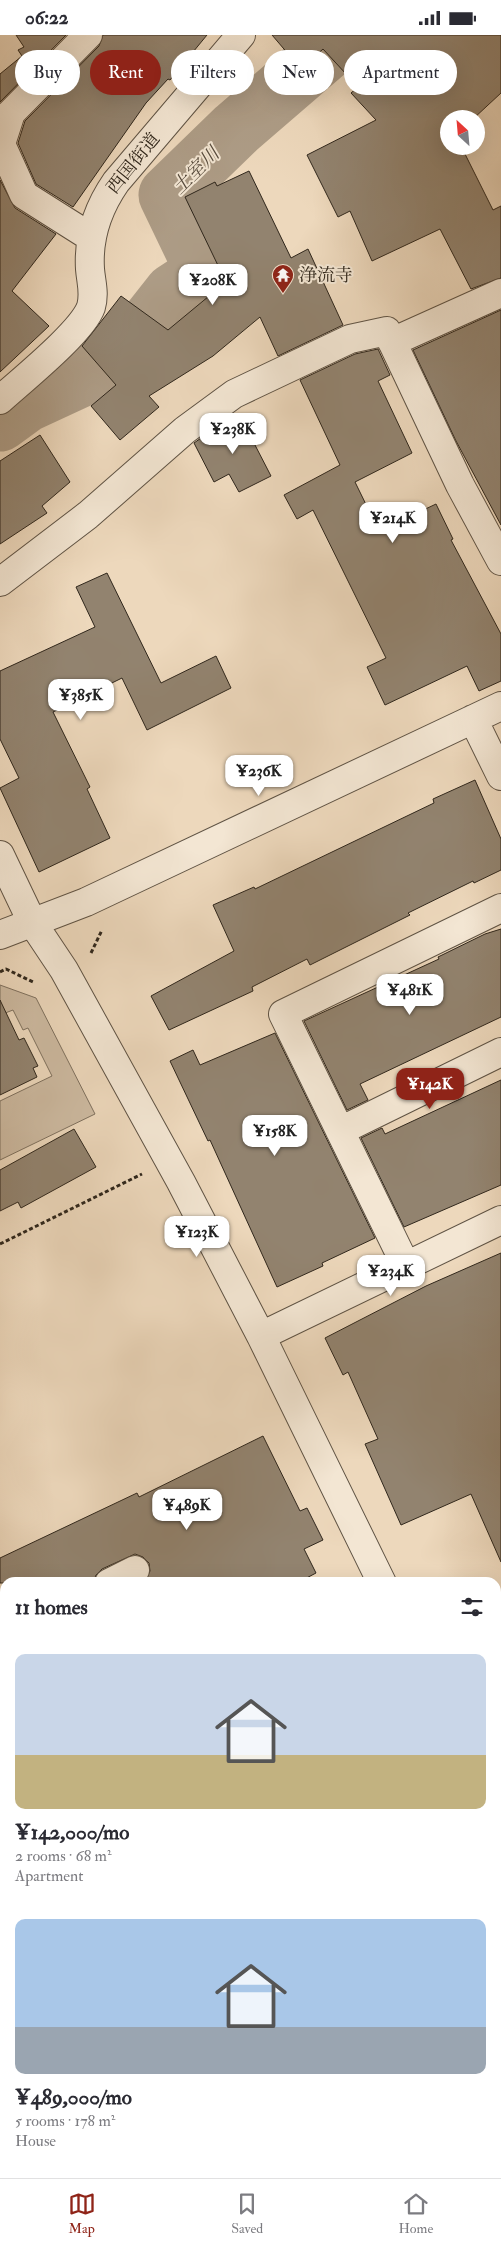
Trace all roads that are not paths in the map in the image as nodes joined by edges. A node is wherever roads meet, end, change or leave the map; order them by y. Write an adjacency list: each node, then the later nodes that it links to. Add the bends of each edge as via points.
1 (88, 35): 3 (street, via 11,113 1,144 24,195)
2 (242, 35): 3 (street, 西国街道, via 116,182 99,212)
3 (92, 238): 6 (street, 西国街道, via 90,268 94,291 86,316)
4 (501, 293): 5 (street)
5 (392, 342): 7 (street, via 460,485); 8 (street, via 387,331 350,339 234,395 185,429 88,515)
6 (0, 401)
7 (501, 561)
8 (0, 582)
9 (501, 706): 10 (street)
10 (473, 719): 11 (street); 14 (street, via 86,902)
11 (501, 776)
12 (0, 855): 14 (street)
13 (501, 908): 17 (street, via 283,1014)
14 (32, 922): 15 (street); 20 (street, via 69,979)
15 (0, 935)
16 (501, 1052): 17 (street)
17 (340, 1131): 19 (street)
18 (501, 1219): 19 (street)
19 (406, 1266): 20 (street)
20 (261, 1336): 23 (street)
21 (135, 1570): 22 (street)
22 (121, 1577)
23 (379, 1577)

